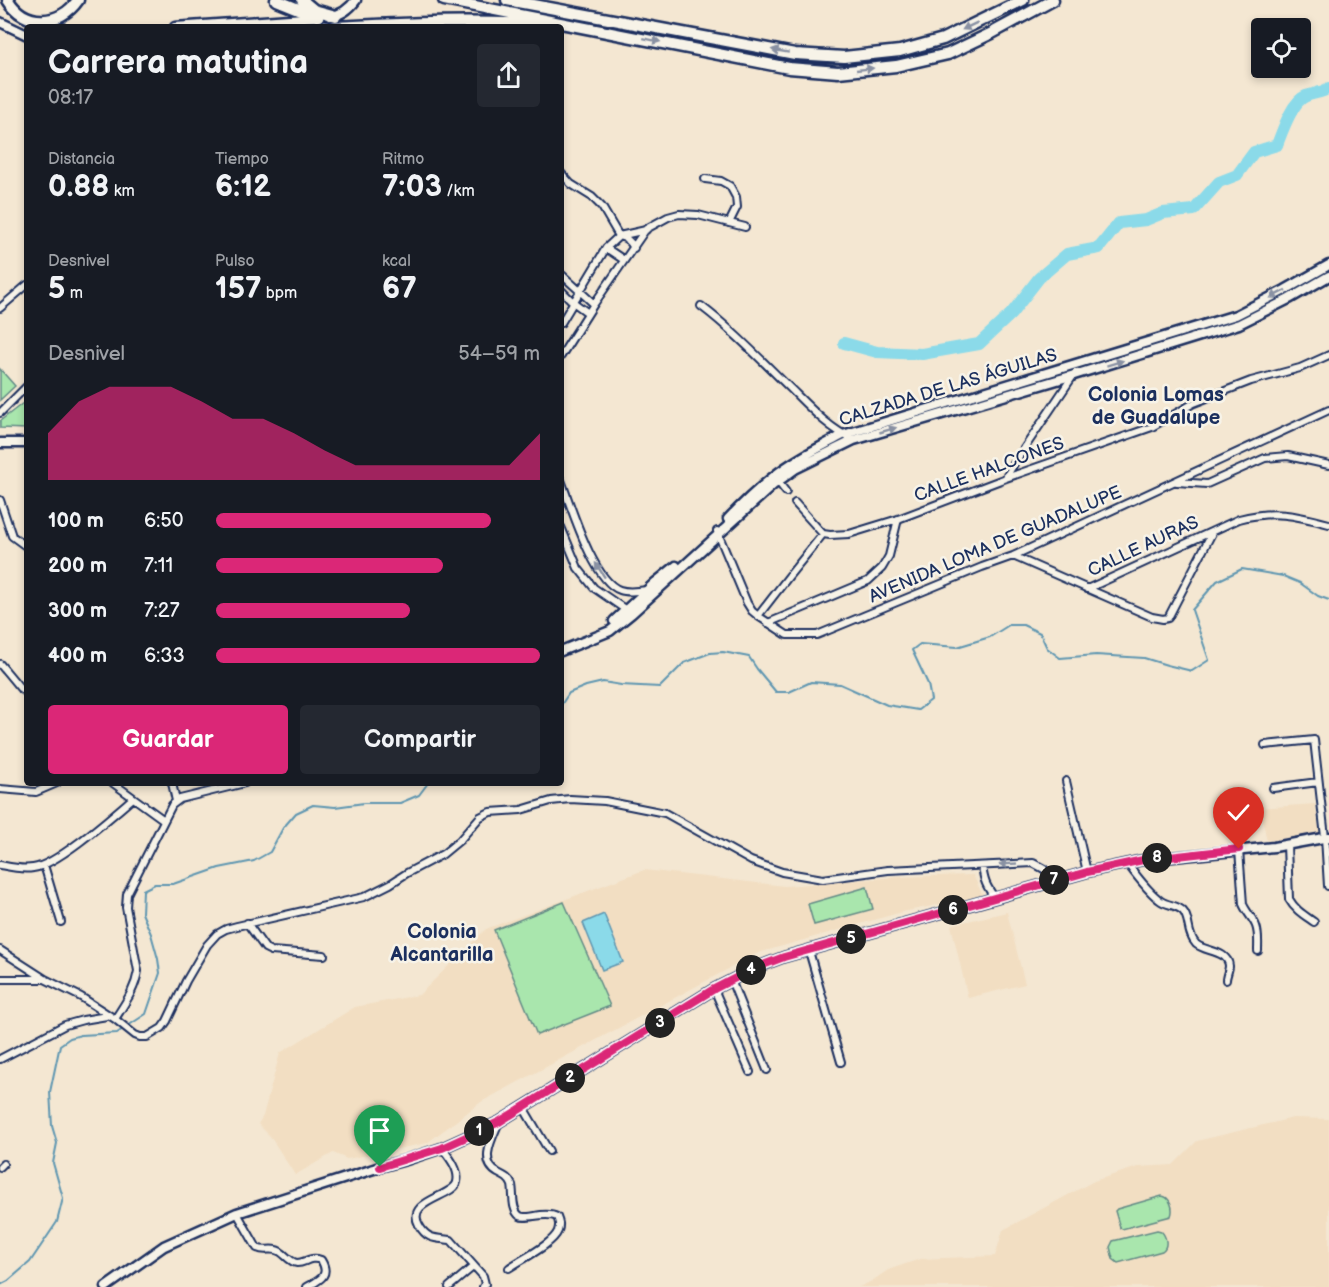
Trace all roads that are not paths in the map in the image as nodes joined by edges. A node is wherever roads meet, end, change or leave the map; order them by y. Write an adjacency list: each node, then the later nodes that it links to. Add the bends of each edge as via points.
1 (8, 0): 2 (highway, via 18,13 43,20 60,17)
2 (78, 0)
3 (276, 0): 13 (highway)
4 (302, 0): 14 (highway)
5 (356, 0): 14 (main road)
6 (444, 0): 20 (highway)
7 (507, 0): 11 (highway)
8 (541, 0): 11 (highway)
9 (1023, 0): 11 (highway, one-way to 11, via 943,39 900,51 844,57 795,54)
10 (1053, 0): 20 (highway, one-way to 10, via 789,68 838,72 896,66 948,54)
11 (550, 8)
12 (0, 13): 19 (main road)
13 (318, 17): 14 (main road); 16 (main road)
14 (335, 21): 17 (highway)
15 (0, 22): 19 (main road)
16 (218, 24)
17 (534, 24)
18 (564, 26): 20 (highway)
19 (12, 28): 21 (main road)
20 (594, 29)
21 (24, 34)
22 (564, 176): 27 (street, via 602,207)
23 (705, 179): 24 (street, via 730,186 736,197 737,207)
24 (729, 223): 25 (street); 26 (street, via 679,214)
25 (745, 226)
26 (646, 230): 27 (street); 29 (street)
27 (619, 236): 28 (street); 29 (street, via 631,242)
28 (606, 248): 30 (street); 37 (street)
29 (633, 248): 30 (street)
30 (624, 260): 40 (street)
31 (1329, 265): 47 (main road, CALZADA DE LAS ÁGUILAS, one-way to 47, via 1236,315)
32 (1329, 276): 48 (main road, CALZADA DE LAS ÁGUILAS, one-way to 32, via 1239,324)
33 (564, 277): 34 (street)
34 (572, 284): 36 (street); 37 (street)
35 (24, 288): 42 (street)
36 (564, 290)
37 (580, 292): 39 (street); 40 (street)
38 (564, 293): 39 (street)
39 (573, 302): 43 (street); 44 (street)
40 (594, 304): 43 (street)
41 (701, 306): 52 (street)
42 (0, 308)
43 (588, 313): 45 (street)
44 (564, 318)
45 (564, 351)
46 (1329, 355): 57 (street, CALLE HALCONES, via 1194,403 1152,427)
47 (1079, 364): 48 (street); 52 (main road, CALZADA DE LAS ÁGUILAS)
48 (1074, 375): 53 (main road, CALZADA DE LAS ÁGUILAS, one-way to 48); 57 (street)
49 (24, 389): 51 (street)
50 (1329, 410): 59 (street, AVENIDA LOMA DE GUADALUPE)
51 (0, 413)
52 (843, 435): 53 (street); 58 (main road, CALZADA DE LAS ÁGUILAS, via 808,454)
53 (854, 440): 58 (main road, CALZADA DE LAS ÁGUILAS)
54 (0, 443): 55 (main road)
55 (24, 443)
56 (1329, 465): 59 (street, via 1288,456 1265,458 1207,484)
57 (1006, 478): 64 (street, CALLE HALCONES)
58 (776, 479): 61 (street); 67 (main road, CALZADA DE LAS ÁGUILAS, via 743,503)
59 (1174, 482): 71 (street, AVENIDA LOMA DE GUADALUPE)
60 (564, 488): 74 (street, one-way to 60, via 596,566)
61 (786, 492)
62 (0, 500): 70 (street, via 12,536)
63 (795, 503): 69 (street)
64 (898, 519): 69 (street, CALLE HALCONES, via 849,534); 78 (street, via 889,556 868,581)
65 (1329, 524): 66 (street, CALLE AURAS, via 1281,513 1256,514)
66 (1213, 531): 72 (street, CALLE AURAS); 72 (street, via 1168,618 1152,617)
67 (718, 532): 73 (main road, CALZADA DE LAS ÁGUILAS); 77 (street, AVENIDA LOMA DE GUADALUPE, via 747,603); 79 (main road, CALZADA DE LAS ÁGUILAS, via 610,631)
68 (564, 533): 75 (street, via 578,568)
69 (823, 534): 77 (street)
70 (24, 545)
71 (1013, 556): 72 (street); 78 (street, AVENIDA LOMA DE GUADALUPE, via 817,635 787,635)
72 (1087, 589)
73 (649, 590): 74 (street); 76 (main road, CALZADA DE LAS ÁGUILAS)
74 (620, 591): 75 (street)
75 (610, 600): 76 (street)
76 (626, 610): 79 (main road, CALZADA DE LAS ÁGUILAS)
77 (758, 616): 78 (street, AVENIDA LOMA DE GUADALUPE)
78 (768, 623)
79 (592, 637): 80 (main road, CALZADA DE LAS ÁGUILAS)
80 (564, 650)
81 (0, 664): 82 (street)
82 (24, 691)
83 (1265, 745): 85 (street, via 1314,740)
84 (1066, 781): 102 (street)
85 (1318, 782): 91 (street); 95 (street)
86 (50, 786): 90 (street, via 36,792)
87 (117, 786): 92 (street)
88 (173, 786): 93 (street)
89 (229, 786): 93 (street)
90 (0, 789)
91 (1273, 789)
92 (133, 798): 94 (street); 100 (street)
93 (176, 801): 94 (street)
94 (164, 820): 118 (street, via 127,894 138,970 131,994)
95 (1327, 837): 96 (main road); 104 (street)
96 (1287, 845): 97 (main road); 106 (street, via 1289,898 1292,905)
97 (1239, 849): 98 (main road); 111 (street, via 1244,904 1256,926)
98 (1127, 863): 102 (main road); 116 (street, via 1160,900 1185,913 1191,935 1199,946 1226,959)
99 (0, 865): 100 (street, via 32,869)
100 (44, 865): 107 (street)
101 (982, 866): 103 (street, one-way to 101, via 1044,868 1033,863); 105 (street, via 987,887); 108 (street, via 888,870 823,879 782,872 751,861 665,813 605,801 570,799 480,816 443,854 364,897)
102 (1087, 872): 103 (main road)
103 (1053, 881): 105 (main road)
104 (1328, 886)
105 (995, 898): 110 (main road)
106 (1314, 921)
107 (61, 922)
108 (247, 923): 112 (street, via 271,951); 118 (street, via 226,929 207,945 162,1028 147,1038 140,1037)
109 (0, 950): 114 (street)
110 (809, 951): 115 (main road, via 784,957); 120 (street)
111 (1258, 951)
112 (324, 955)
113 (0, 979): 114 (street)
114 (45, 979): 118 (street)
115 (731, 980): 117 (main road); 121 (street)
116 (1226, 980)
117 (714, 989): 122 (street); 123 (main road)
118 (113, 1019): 119 (street, via 64,1025)
119 (0, 1059)
120 (841, 1062)
121 (766, 1070)
122 (750, 1072)
123 (523, 1107): 124 (main road); 126 (street)
124 (499, 1122): 125 (main road); 129 (street, via 488,1161 491,1168 509,1179 517,1212 525,1217 552,1214 560,1223 551,1240)
125 (442, 1148): 127 (main road); 128 (street, via 454,1166 457,1184 422,1206 416,1216 418,1224 432,1238 451,1240)
126 (549, 1151)
127 (241, 1212): 130 (main road, via 164,1246); 131 (street, via 257,1248 278,1250 298,1263 312,1258 321,1260 324,1275)
128 (474, 1266): 132 (street); 133 (street, via 484,1280)
129 (509, 1268)
130 (106, 1287)
131 (307, 1287)
132 (449, 1287)
133 (483, 1287)

